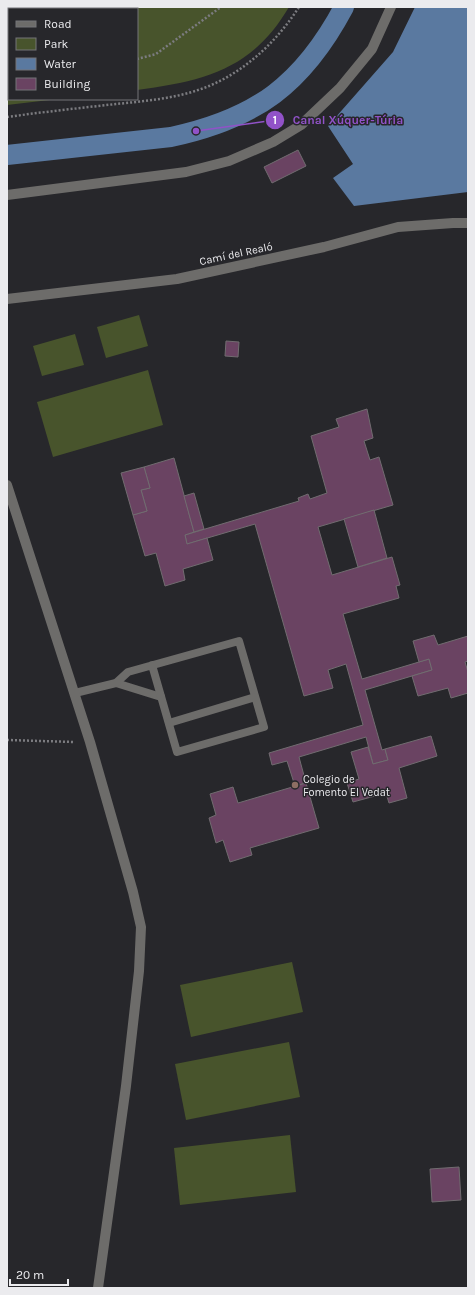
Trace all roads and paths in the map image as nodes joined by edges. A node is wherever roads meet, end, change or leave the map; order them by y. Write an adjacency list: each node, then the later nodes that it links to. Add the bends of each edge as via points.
1 (221, 7): 4 (path, via 156,54)
2 (299, 7): 5 (path, via 288,24 258,56 232,74 208,86 150,100)
3 (391, 7): 6 (street, via 372,49 340,88 301,124 273,142 229,161 186,172)
4 (138, 59)
5 (7, 117)
6 (7, 195)
7 (468, 223): 8 (street, Camí del Realó, via 398,227 324,247 177,279)
8 (7, 299)
9 (7, 484): 12 (street)
10 (152, 665): 11 (lane, via 128,672); 13 (lane); 14 (lane, via 239,641)
11 (116, 683): 12 (lane); 13 (lane)
12 (75, 693): 17 (street)
13 (161, 697): 15 (lane)
14 (255, 697): 15 (lane); 15 (lane, via 264,727 177,752)
15 (169, 723)
16 (7, 740): 17 (path)
17 (90, 742): 18 (street, via 141,927 139,971 126,1086)
18 (98, 1288)

